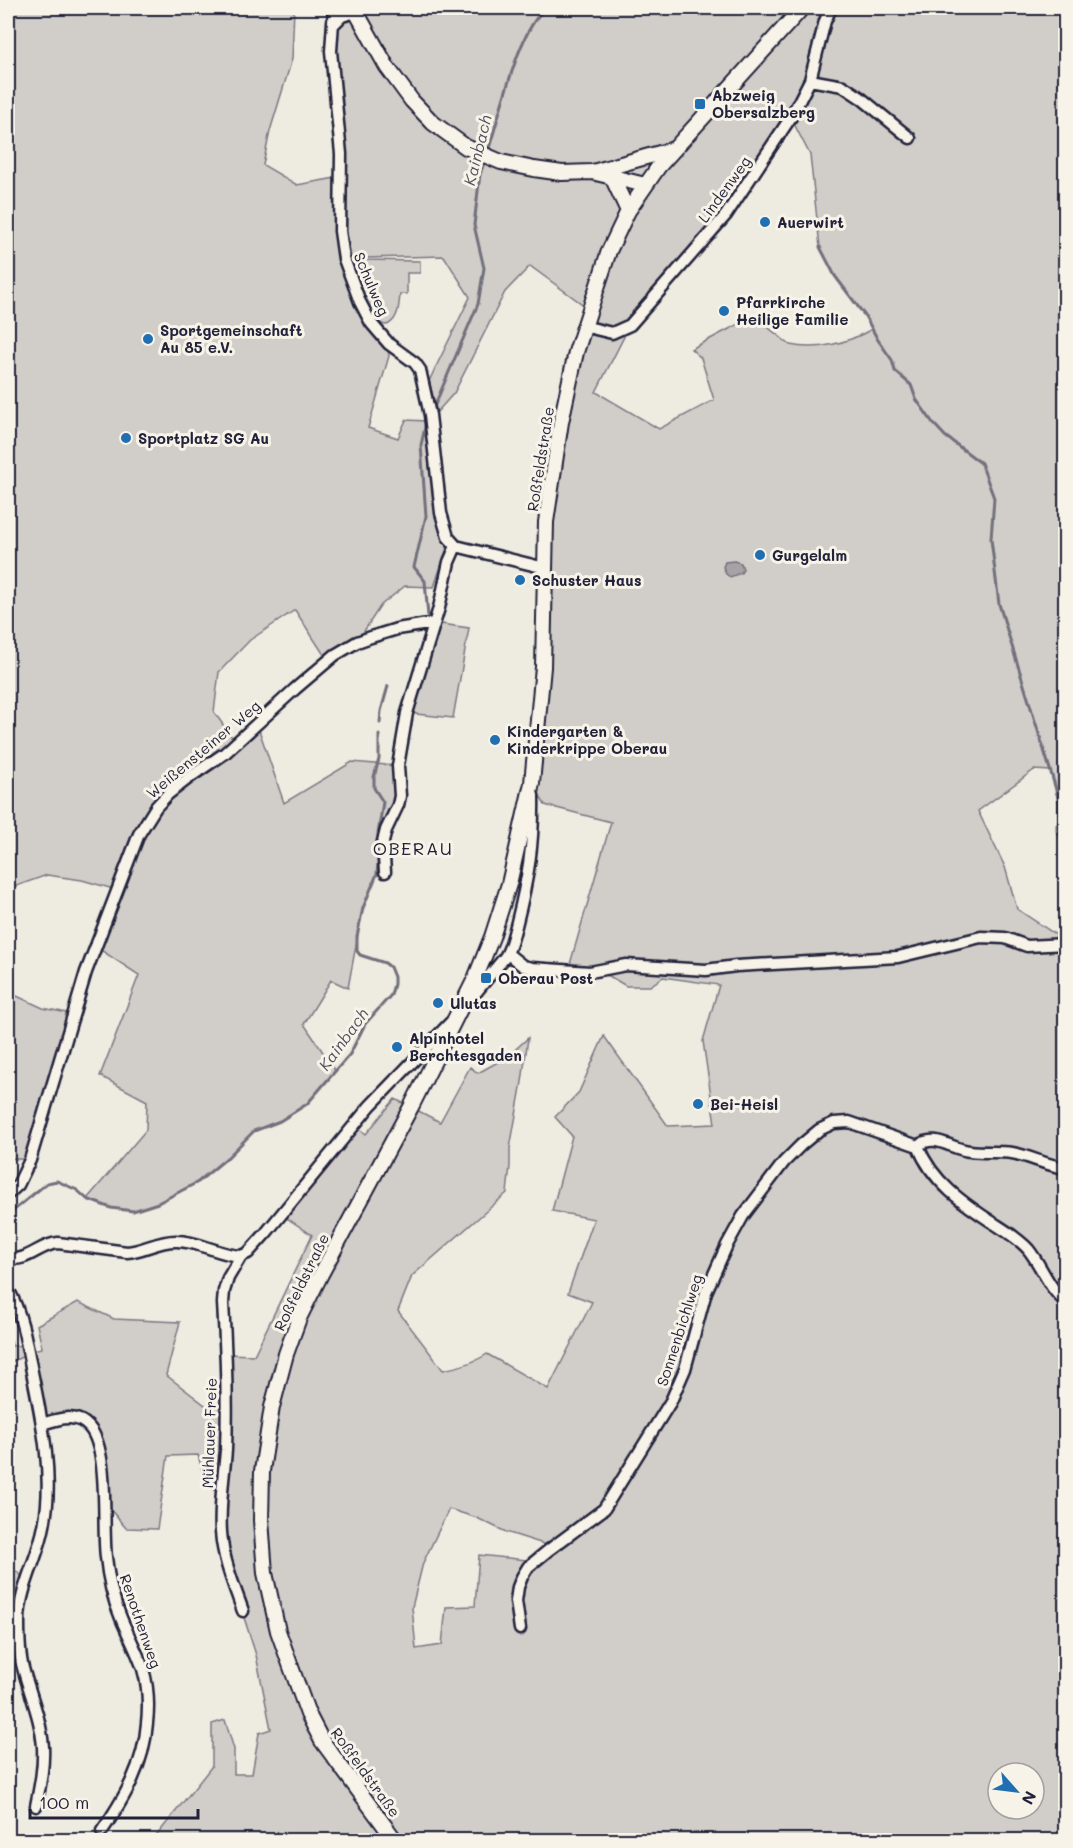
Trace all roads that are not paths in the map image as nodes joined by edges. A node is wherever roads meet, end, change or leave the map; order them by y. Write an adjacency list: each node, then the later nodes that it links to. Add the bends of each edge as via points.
1 (334, 8): 5 (street, Schulweg)
2 (802, 8): 8 (main road, Roßfeldstraße)
3 (831, 8): 6 (street, Lindenweg)
4 (355, 10): 5 (street); 10 (main road, via 387,67 412,101 433,123 466,147 501,162 534,169)
5 (334, 24): 15 (street, Schulweg, via 332,51 341,154 340,231 344,259 371,323 420,370 430,415 441,513 448,537)
6 (810, 80): 7 (street, via 843,86); 14 (street, Lindenweg, via 791,117 726,215 630,325 612,333)
7 (909, 138)
8 (674, 149): 9 (main road); 12 (main road, Roßfeldstraße)
9 (627, 162): 10 (main road); 12 (main road, via 634,166)
10 (592, 172): 11 (main road)
11 (612, 177): 12 (main road); 13 (main road)
12 (645, 185): 13 (main road, Roßfeldstraße)
13 (628, 211): 14 (main road, Roßfeldstraße, via 609,251)
14 (583, 326): 16 (main road, Roßfeldstraße, via 561,422 546,522)
15 (456, 546): 16 (street); 17 (street)
16 (545, 568): 18 (main road, Roßfeldstraße, via 543,667)
17 (434, 623): 19 (street, via 406,713 398,766 400,796 384,842); 25 (street, Weißensteiner Weg, via 371,637 335,656 225,753 156,807 139,834 86,972 30,1160 18,1185)
18 (532, 783): 21 (street, Roßfeldstraße, via 534,831 530,862); 22 (main road, Roßfeldstraße, via 509,885 492,937)
19 (385, 872)
20 (1065, 944): 21 (street, via 1027,946 1005,938 981,937 898,957 706,970 626,965 590,972 532,968)
21 (508, 954): 22 (street, Roßfeldstraße)
22 (456, 1017): 26 (street, Mühlauer Freie, via 370,1106 266,1233); 35 (main road, Roßfeldstraße, via 299,1318 272,1407 262,1472 266,1573 278,1631 294,1678 322,1741)
23 (918, 1146): 24 (street, Sonnenbichlweg, via 929,1140 939,1141 957,1149 1012,1153); 29 (street, via 946,1189 1028,1250); 32 (street, Sonnenbichlweg, via 849,1122 834,1123 819,1130 784,1162 743,1216 727,1245 706,1292 686,1368 671,1401 604,1509 528,1567 522,1577 516,1601)
24 (1065, 1168)
25 (8, 1194)
26 (241, 1256): 27 (street, via 176,1240 127,1252 58,1243 20,1259); 31 (street, Mühlauer Freie, via 228,1278 223,1303 227,1387 220,1513 223,1552)
27 (8, 1258)
28 (8, 1289): 30 (street, via 23,1331)
29 (1065, 1302)
30 (42, 1424): 33 (street, via 47,1480 45,1524 22,1594 19,1622 22,1666 39,1718 43,1746); 34 (street, Renothenweg, via 65,1417 80,1420 96,1438 103,1475 109,1581 147,1688 142,1757 129,1789)
31 (243, 1611)
32 (520, 1629)
33 (36, 1806)
34 (102, 1831)
35 (395, 1840)

